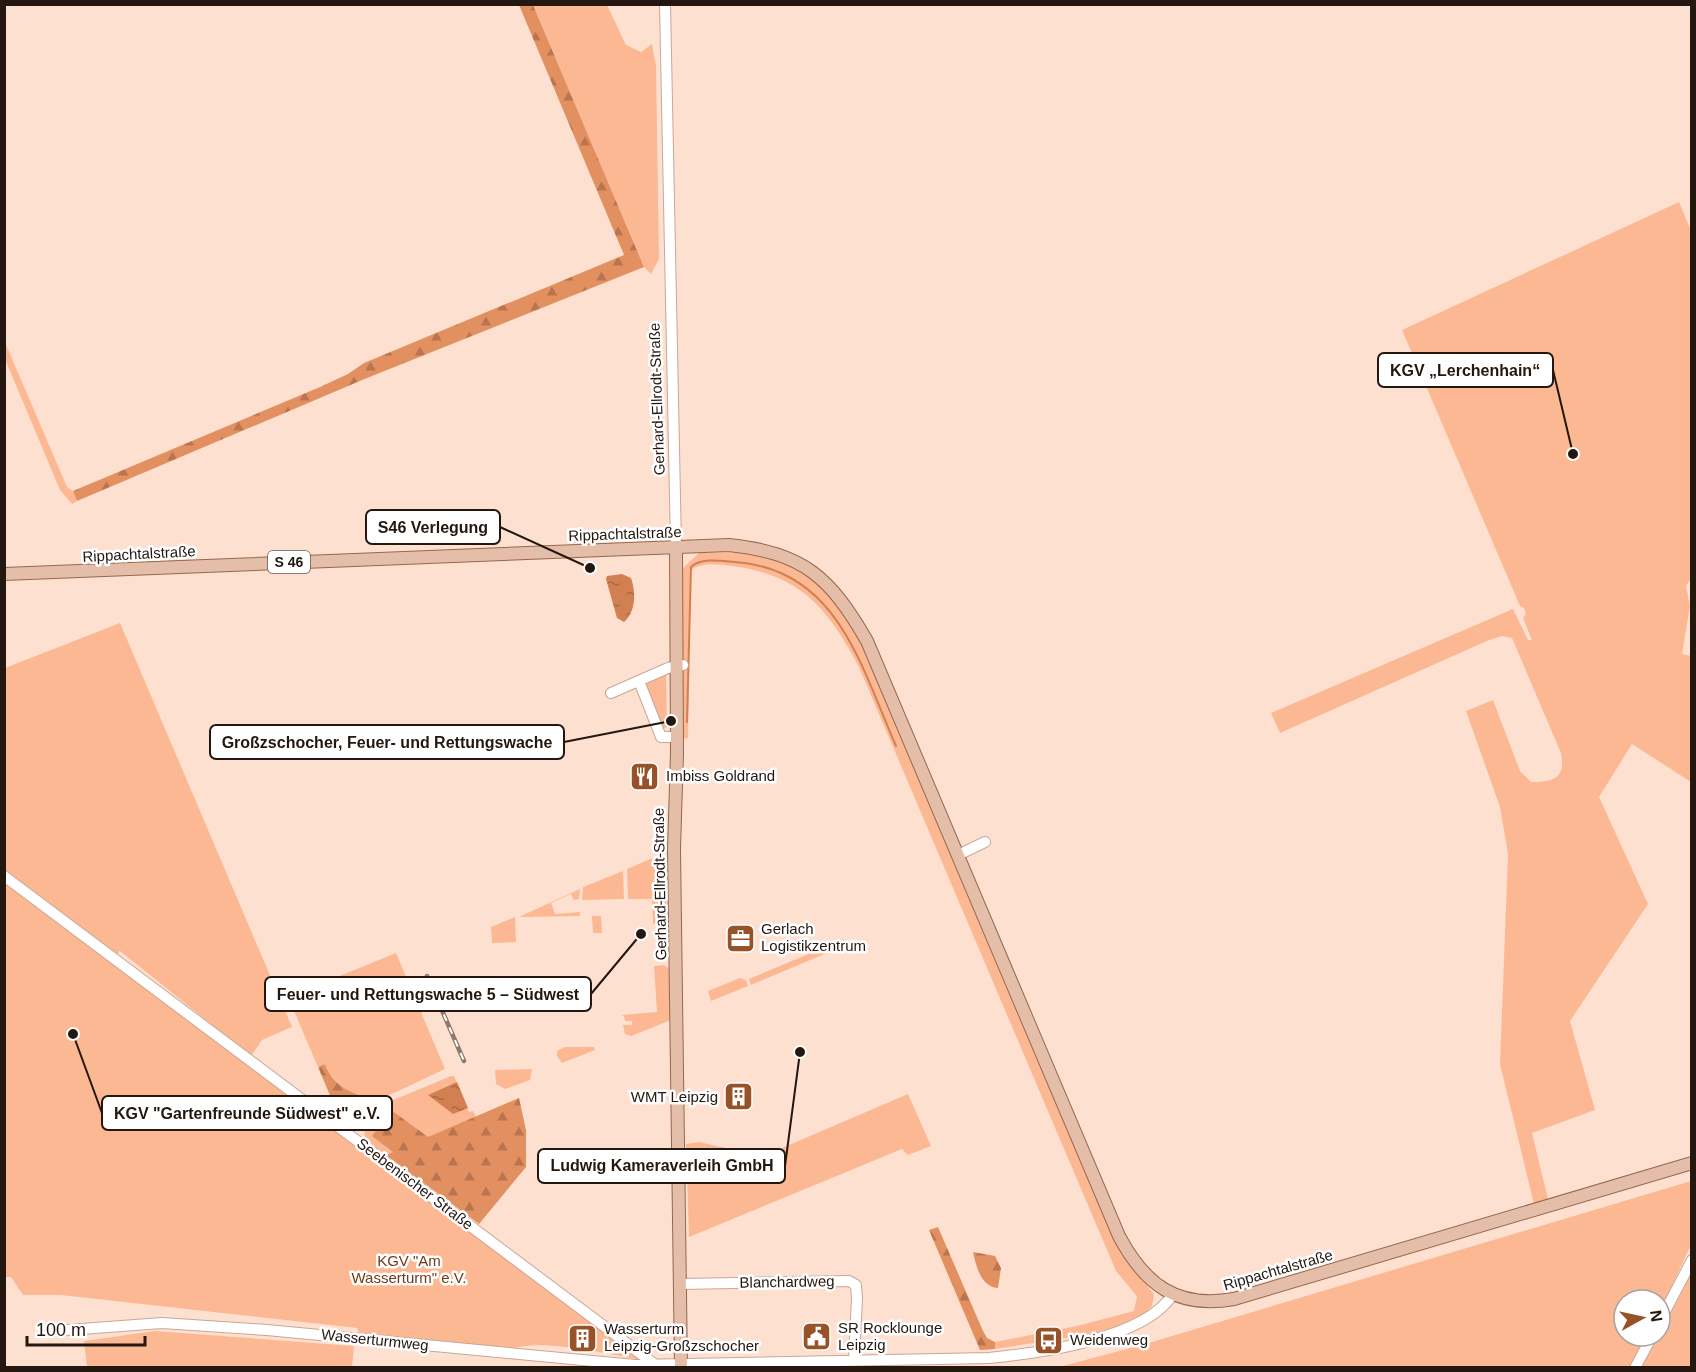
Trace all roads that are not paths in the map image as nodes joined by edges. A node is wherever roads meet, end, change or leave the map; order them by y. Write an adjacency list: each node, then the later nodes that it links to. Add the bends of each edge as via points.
1 (665, 4): 2 (street, Gerhard-Ellrodt-Straße)
2 (676, 547): 3 (main road, Rippachtalstraße / S 46); 4 (main road, Gerhard-Ellrodt-Straße); 9 (main road, Rippachtalstraße, via 729,545 784,555 815,573 835,591 867,641)
3 (4, 574)
4 (679, 666): 5 (street); 7 (main road, Gerhard-Ellrodt-Straße)
5 (639, 681): 6 (street); 7 (street, via 662,737)
6 (611, 693)
7 (676, 737): 13 (main road, Gerhard-Ellrodt-Straße)
8 (985, 842): 9 (street)
9 (958, 855): 14 (main road, Rippachtalstraße, via 1119,1236 1142,1272)
10 (4, 876): 19 (street, Seebenischer Straße)
11 (1692, 1163): 14 (main road, Rippachtalstraße, via 1234,1299 1202,1302)
12 (1692, 1260): 15 (street)
13 (680, 1284): 18 (street, Blanchardweg, via 849,1281 856,1285 858,1298); 20 (main road, Gerhard-Ellrodt-Straße)
14 (1173, 1294): 18 (street, via 1157,1313 1130,1328 1035,1353 989,1358)
15 (1672, 1298)
16 (68, 1330): 19 (street, Wasserturmweg, via 162,1323)
17 (1646, 1348): 21 (street)
18 (854, 1359): 20 (street)
19 (653, 1364): 20 (street, Wasserturmweg)
20 (681, 1365)
21 (1635, 1368)

